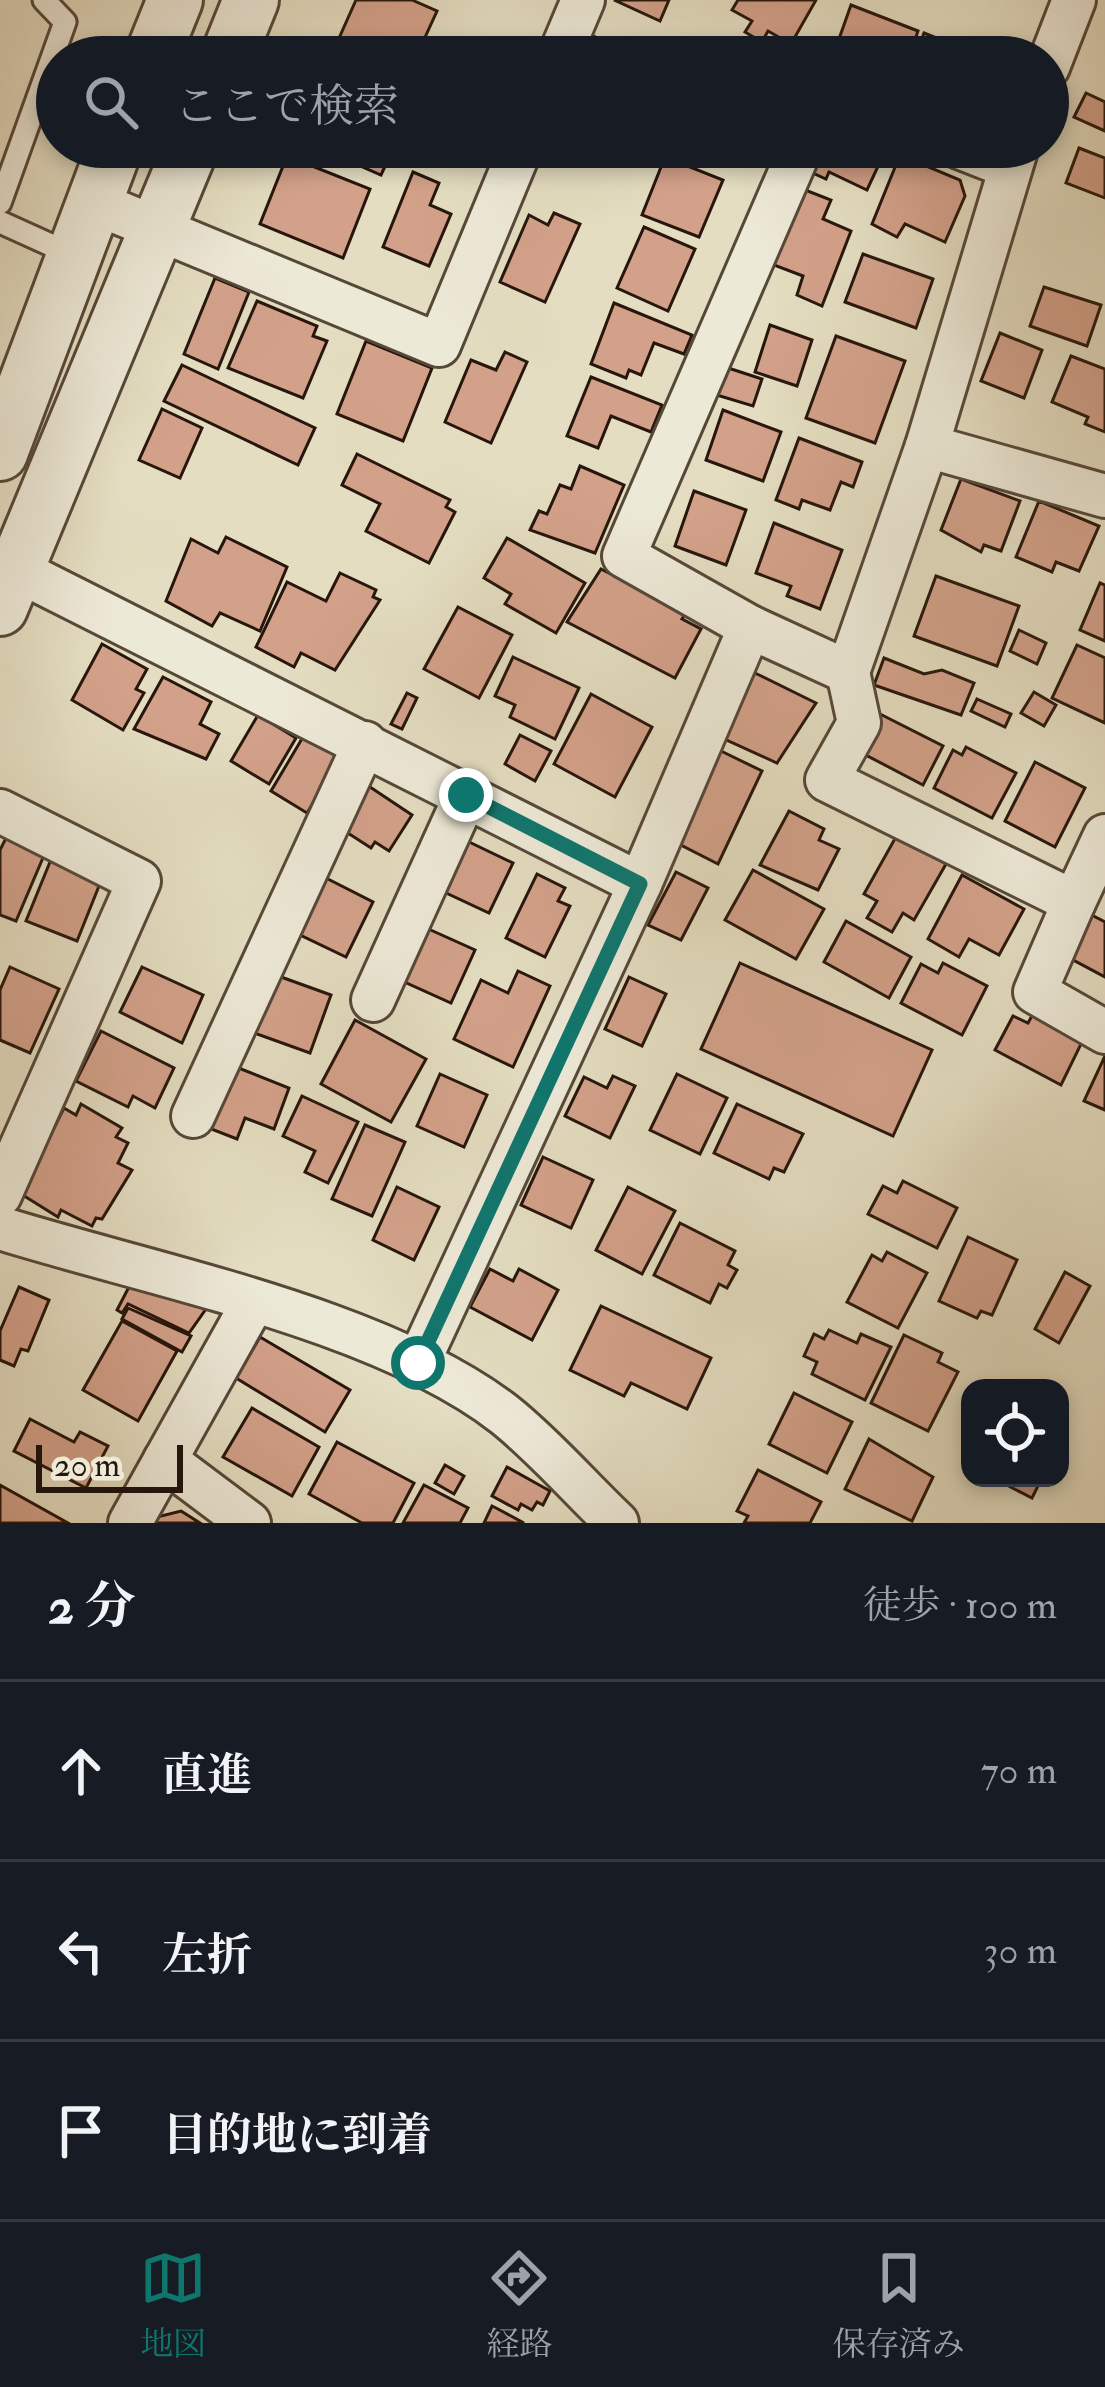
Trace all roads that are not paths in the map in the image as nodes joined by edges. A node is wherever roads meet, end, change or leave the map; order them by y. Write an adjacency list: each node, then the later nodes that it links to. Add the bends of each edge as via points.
1 (44, 0): 6 (lane, via 65,22)
2 (175, 0): 7 (street)
3 (251, 0): 8 (street)
4 (583, 0): 9 (street)
5 (1073, 0): 10 (street)
6 (60, 36)
7 (160, 36)
8 (236, 36)
9 (568, 36)
10 (1060, 36)
11 (36, 103): 18 (lane)
12 (107, 168): 17 (street)
13 (183, 168): 20 (street)
14 (512, 168): 20 (street, via 439,345)
15 (792, 168): 26 (street, via 623,556)
16 (1010, 168): 22 (street)
17 (93, 202): 20 (street); 21 (street)
18 (0, 203)
19 (0, 222): 21 (lane)
20 (158, 231): 25 (street)
21 (74, 255): 23 (street)
22 (927, 446): 24 (street); 27 (street)
23 (0, 453)
24 (1105, 496)
25 (8, 588): 28 (street)
26 (750, 627): 27 (street); 32 (street)
27 (848, 672): 33 (street, via 859,723 827,780)
28 (365, 743): 29 (street); 36 (street)
29 (466, 795): 32 (street); 34 (street)
30 (0, 811): 37 (street, via 139,881)
31 (1105, 836): 33 (street)
32 (640, 884): 40 (street)
33 (1074, 902): 35 (street, via 1035,992)
34 (373, 1000)
35 (1105, 1032)
36 (193, 1116)
37 (0, 1195)
38 (0, 1228): 39 (street)
39 (254, 1300): 40 (street); 41 (street)
40 (418, 1363): 44 (street, via 504,1414)
41 (165, 1460): 42 (street); 43 (street)
42 (130, 1523)
43 (249, 1523)
44 (617, 1523)

